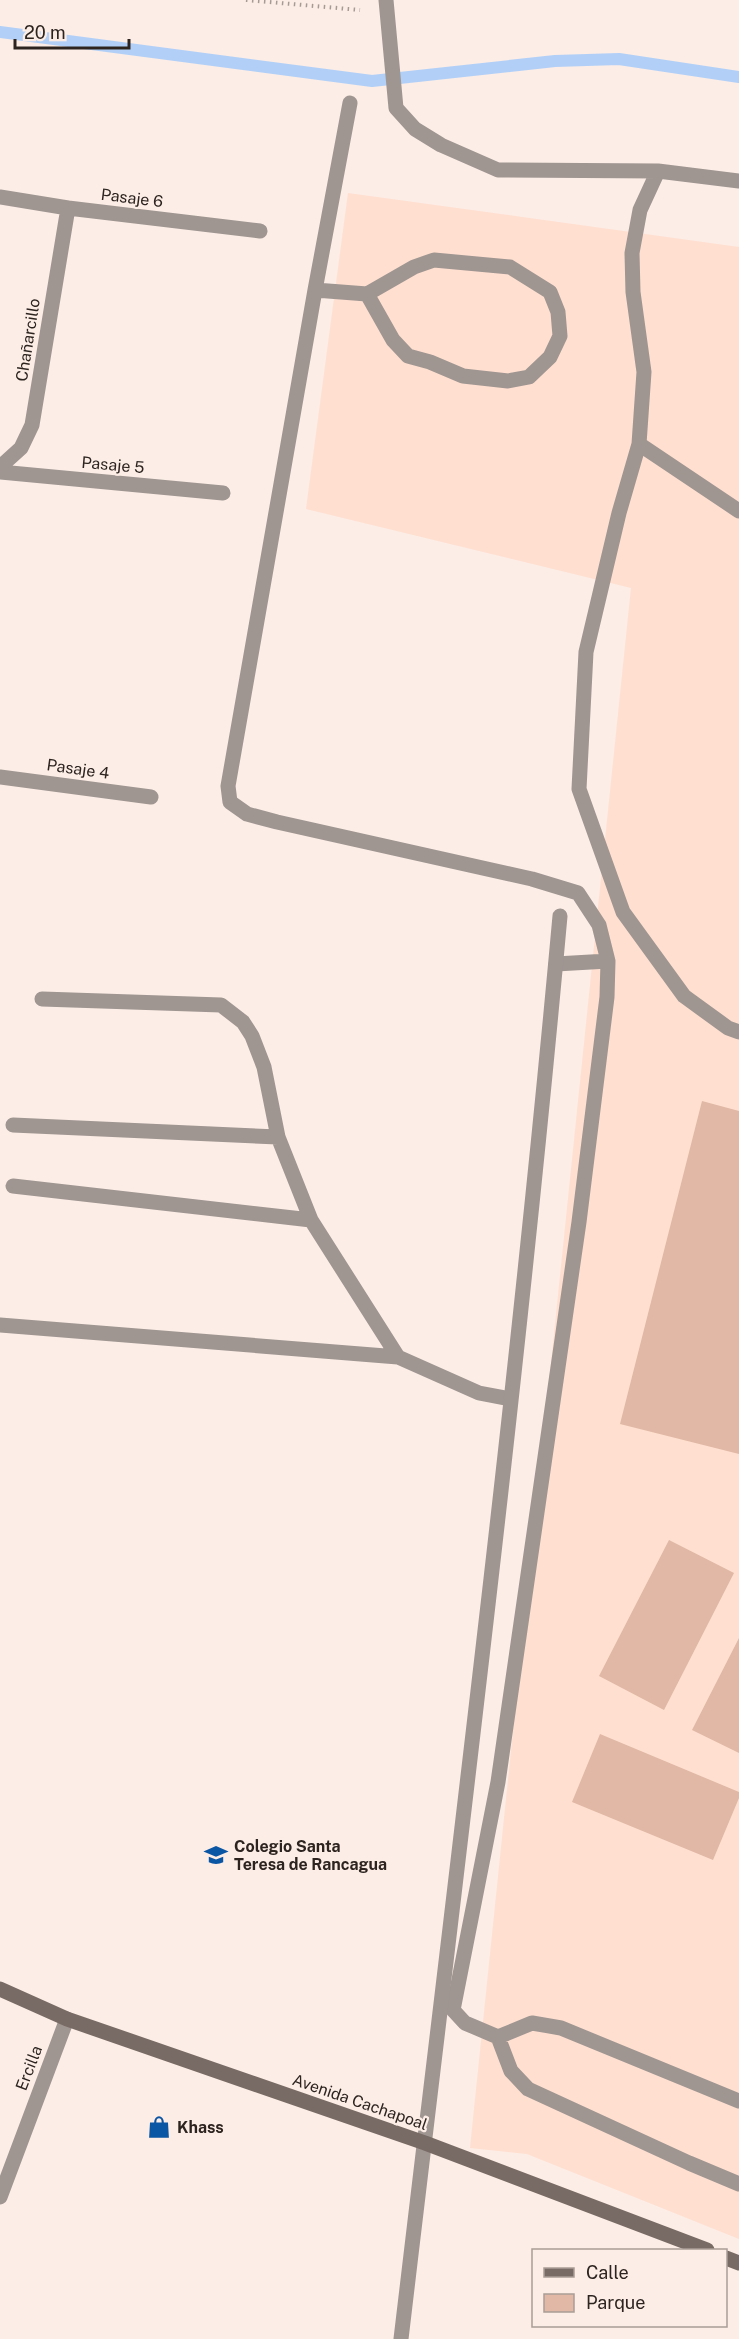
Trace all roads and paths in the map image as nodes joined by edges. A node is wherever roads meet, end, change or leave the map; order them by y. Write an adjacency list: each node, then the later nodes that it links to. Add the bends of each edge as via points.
1 (246, 0): 2 (path)
2 (387, 5): 4 (street, via 396,108 415,129 441,145 498,170)
3 (350, 103): 9 (street)
4 (658, 171): 5 (street); 11 (street, via 640,210 632,253 644,372)
5 (739, 181)
6 (0, 197): 7 (street, Pasaje 6)
7 (68, 208): 8 (street, Pasaje 6); 12 (street, Chañarcillo, via 32,425 21,448)
8 (260, 231)
9 (315, 290): 10 (street); 19 (street, via 228,786 230,802 247,814 578,893 599,925)
10 (367, 294): 10 (street, via 393,340 408,356 463,376 508,381 529,377 550,357 560,336 558,312 550,292 510,267 434,260)
11 (639, 444): 15 (street); 22 (street, via 586,652 579,789 623,912 684,996)
12 (0, 467)
13 (0, 472): 14 (street, Pasaje 5)
14 (223, 494)
15 (739, 511)
16 (0, 777): 17 (street, Pasaje 4)
17 (151, 797)
18 (560, 916): 20 (street)
19 (608, 961): 20 (street); 32 (street, via 608,997 579,1222 498,1782 453,2010 465,2023)
20 (555, 964): 29 (street)
21 (42, 999): 24 (street, via 221,1005 243,1022 252,1036 264,1067)
22 (739, 1032)
23 (13, 1125): 24 (street)
24 (278, 1137): 26 (street)
25 (13, 1186): 26 (street)
26 (310, 1220): 28 (street)
27 (0, 1325): 28 (street)
28 (398, 1357): 29 (street, via 479,1393)
29 (510, 1399): 34 (street)
30 (0, 1989): 31 (main road, Avenida Cachapoal)
31 (67, 2019): 34 (main road, Avenida Cachapoal); 36 (street, Ercilla)
32 (498, 2037): 33 (street, via 532,2024 561,2028); 35 (street, via 511,2071 528,2089)
33 (739, 2101)
34 (424, 2143): 37 (main road, Avenida Cachapoal); 38 (street)
35 (739, 2184)
36 (0, 2198)
37 (704, 2249)
38 (401, 2339)

